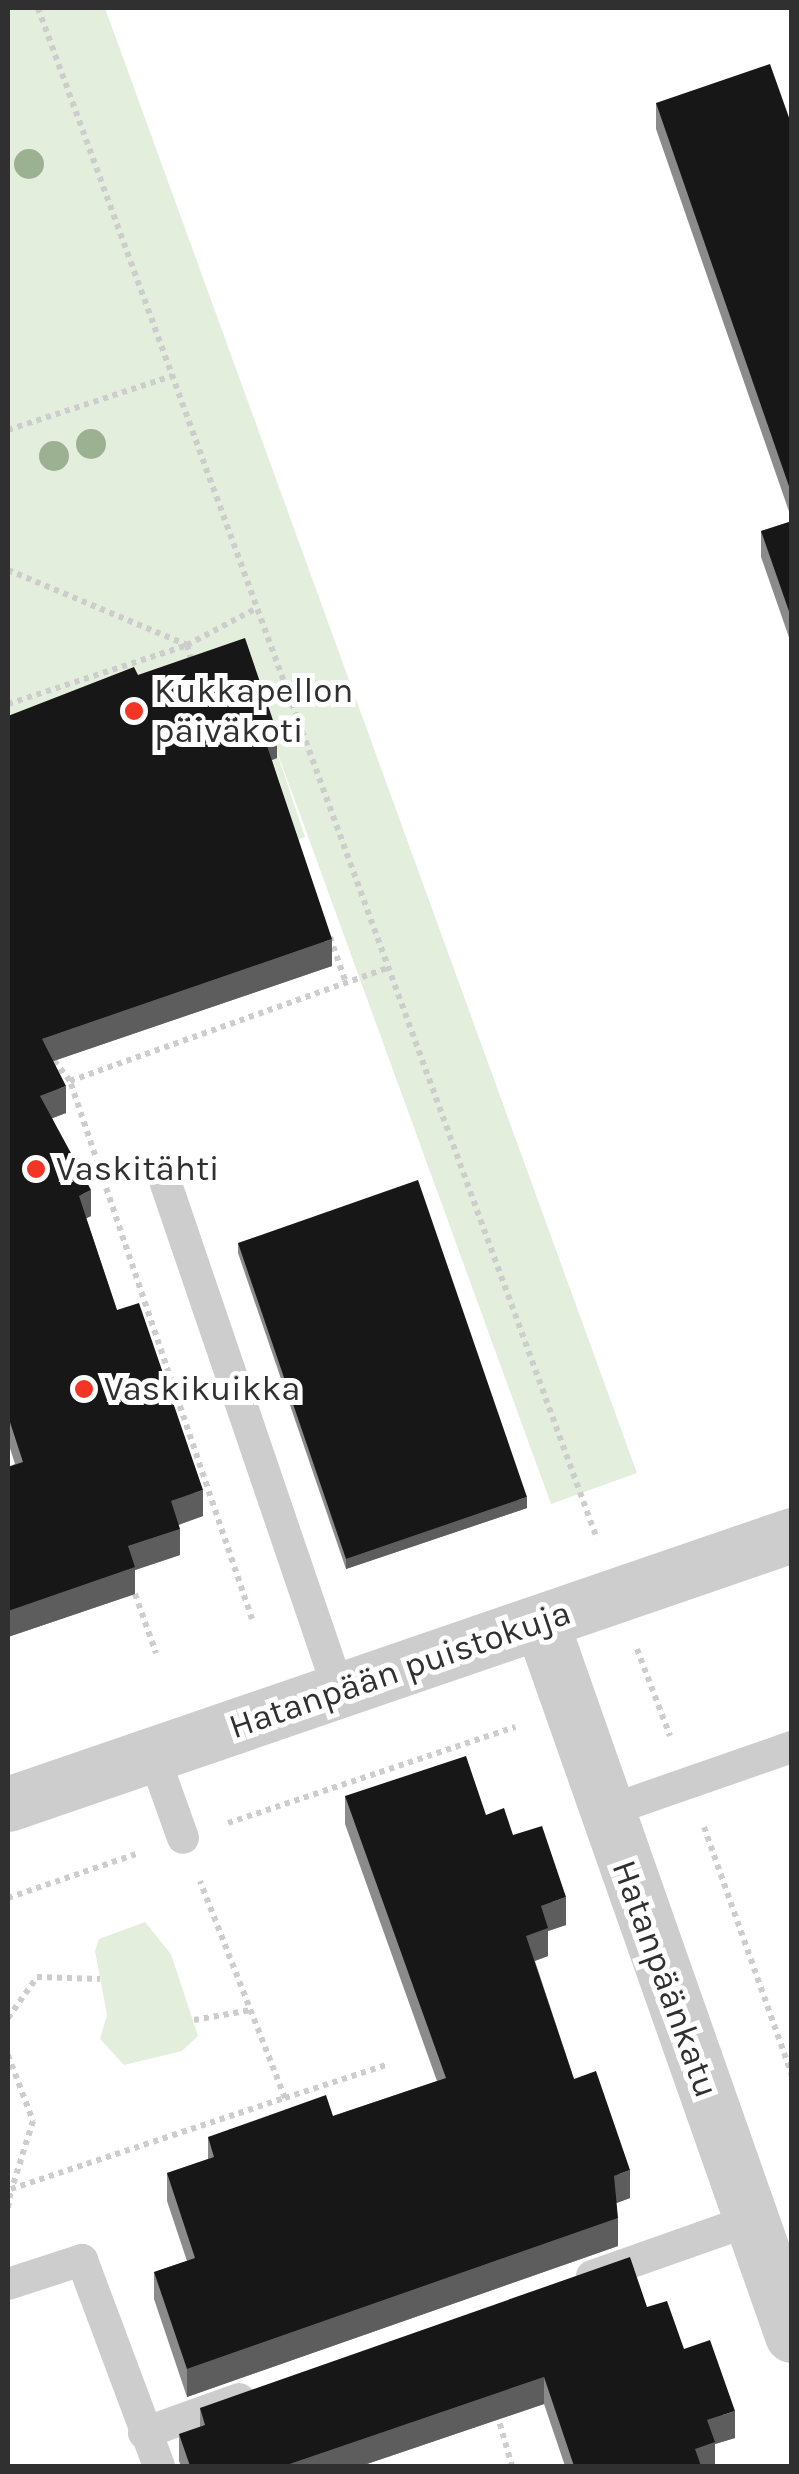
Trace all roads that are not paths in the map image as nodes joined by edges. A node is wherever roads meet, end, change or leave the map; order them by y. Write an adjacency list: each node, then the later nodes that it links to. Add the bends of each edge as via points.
1 (166, 1184): 4 (lane)
2 (792, 1535): 3 (street, Hatanpään puistokuja)
3 (541, 1622): 4 (street, Hatanpään puistokuja); 8 (street, Hatanpäänkatu)
4 (339, 1691): 6 (street, Hatanpään puistokuja)
5 (792, 1746): 8 (lane)
6 (153, 1754): 7 (street, Hatanpään puistokuja); 9 (lane)
7 (8, 1804)
8 (605, 1812): 10 (street, Hatanpäänkatu)
9 (183, 1838)
10 (750, 2220): 12 (lane); 13 (street, Hatanpäänkatu)
11 (8, 2284): 15 (lane, via 82,2260)
12 (558, 2288)
13 (792, 2336)
14 (276, 2386): 15 (lane)
15 (144, 2432): 16 (lane)
16 (159, 2466)

